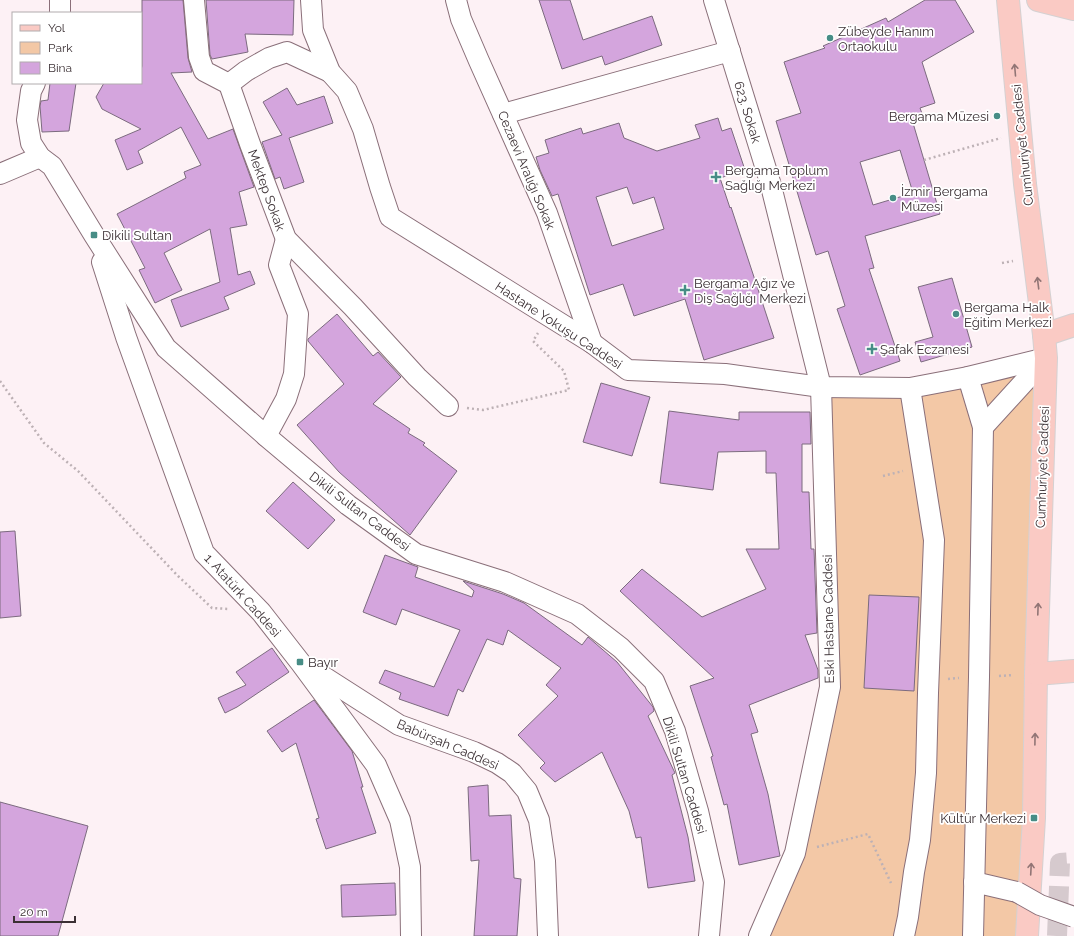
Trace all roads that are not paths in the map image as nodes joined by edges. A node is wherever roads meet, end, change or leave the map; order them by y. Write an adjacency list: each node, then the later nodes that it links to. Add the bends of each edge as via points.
1 (60, 0): 9 (street)
2 (194, 0): 13 (street, via 199,57 204,71)
3 (311, 0): 11 (street, via 313,30)
4 (456, 0): 14 (street, Cezaevi Aralığı Sokak)
5 (714, 0): 10 (street, 623. Sokak)
6 (1008, 0): 20 (main road, Cumhuriyet Caddesi, one-way to 6, via 1025,184)
7 (1038, 0): 8 (main road)
8 (1074, 9)
9 (60, 12)
10 (730, 51): 14 (street); 24 (street, 623. Sokak, via 770,182)
11 (330, 72): 13 (street, via 288,52 269,58); 21 (street, Hastane Yokuşu Caddesi, via 347,91 363,130 390,217)
12 (34, 84): 15 (street, Dikili Sultan Caddesi, via 27,120 31,143)
13 (229, 84): 18 (street, Mektep Sokak)
14 (503, 114): 21 (street, Cezaevi Aralığı Sokak, via 547,213)
15 (40, 157): 16 (street); 17 (street, Dikili Sultan Caddesi, via 52,166)
16 (0, 174)
17 (94, 236): 28 (street, Dikili Sultan Caddesi, via 166,348); 31 (street, 1. Atatürk Caddesi, via 126,337 204,553 261,612)
18 (286, 239): 26 (street, Mektep Sokak, via 417,377); 28 (street, via 279,265 298,314 294,374 286,399)
19 (1074, 325): 20 (main road)
20 (1044, 335): 22 (main road, Cumhuriyet Caddesi)
21 (592, 344): 24 (street, Hastane Yokuşu Caddesi, via 628,370 725,374)
22 (1046, 358): 23 (street, Hastane Yokuşu Caddesi); 27 (street); 33 (main road, Cumhuriyet Caddesi, one-way to 22)
23 (968, 377): 25 (street, Hastane Yokuşu Caddesi); 27 (street)
24 (822, 387): 25 (street, Hastane Yokuşu Caddesi); 40 (street, Eski Hastane Caddesi, via 830,687 795,853)
25 (910, 388): 30 (street)
26 (448, 406)
27 (983, 427): 34 (street)
28 (266, 436): 39 (street, Dikili Sultan Caddesi, via 348,506 416,554 505,582 577,614 621,648 654,682 675,731 698,811 714,882)
29 (911, 469): 30 (street)
30 (934, 540): 36 (street, via 926,773 920,840)
31 (300, 662): 37 (street, 1. Atatürk Caddesi, via 376,765 400,820 410,868); 38 (street, Babürşah Caddesi, via 399,725 474,752 512,773 527,791 539,820 545,861)
32 (1074, 671): 33 (main road)
33 (1036, 674): 42 (main road, Cumhuriyet Caddesi, one-way to 33, via 1034,818)
34 (978, 883): 35 (street, bridge, via 1017,892 1040,905); 41 (street)
35 (1074, 916)
36 (906, 927)
37 (411, 936)
38 (548, 936)
39 (710, 936)
40 (760, 936)
41 (973, 936)
42 (1027, 936)

